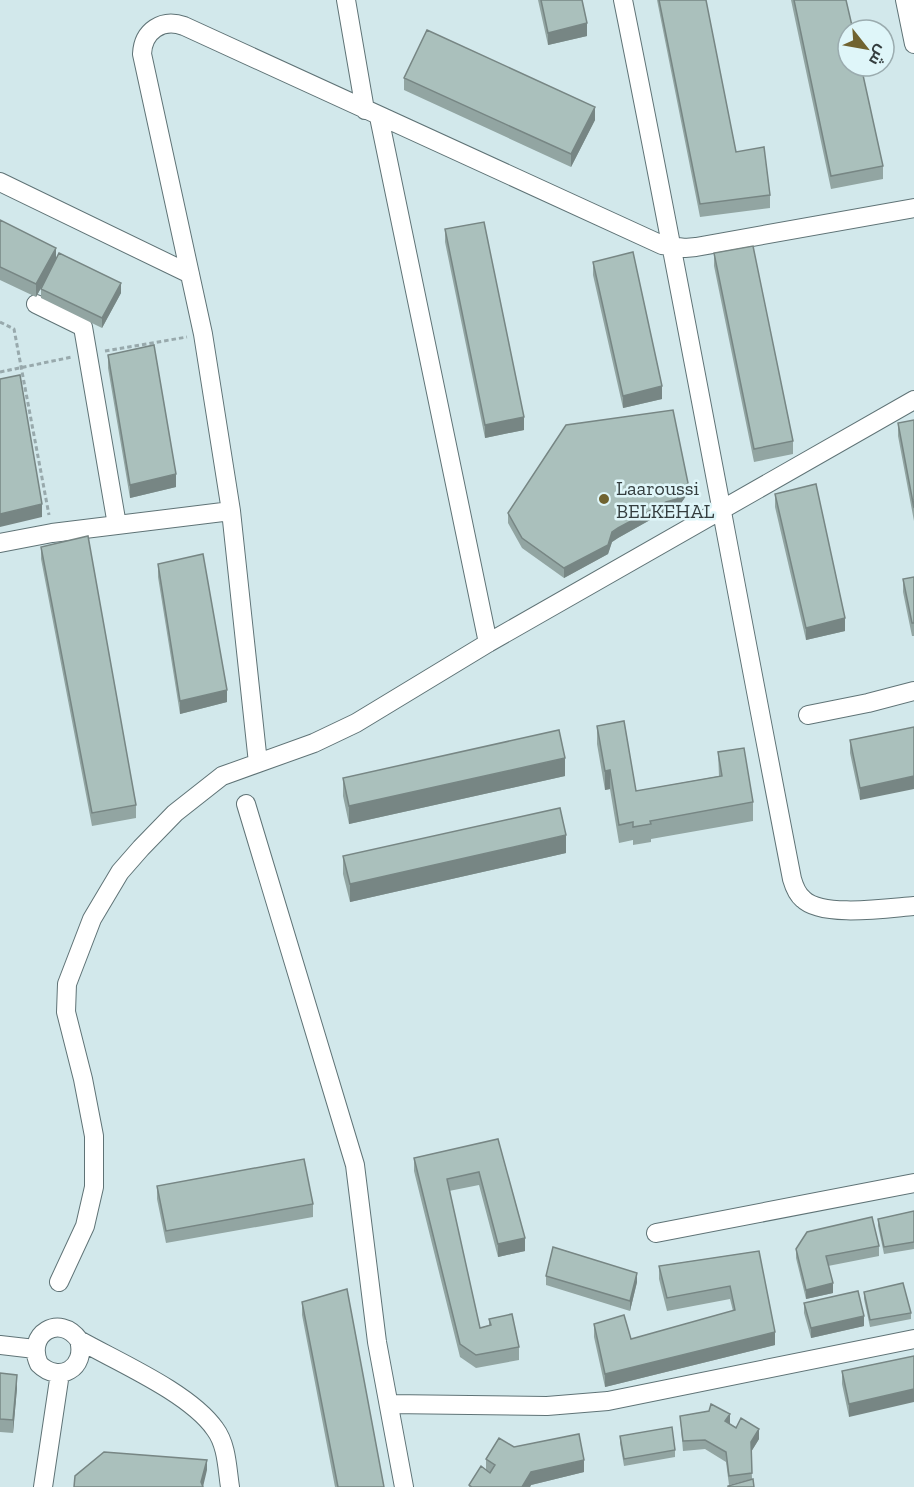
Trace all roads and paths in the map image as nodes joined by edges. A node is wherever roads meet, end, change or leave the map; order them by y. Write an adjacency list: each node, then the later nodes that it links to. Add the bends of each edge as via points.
1 (346, 0): 5 (street)
2 (623, 0): 8 (street)
3 (904, 0): 4 (street)
4 (914, 44)
5 (372, 113): 8 (street, via 651,241); 9 (street, via 177,24 161,25 149,33 142,54); 22 (street)
6 (0, 182): 9 (street)
7 (914, 208): 8 (street, via 696,247)
8 (673, 247): 17 (street)
9 (190, 274): 12 (street)
10 (36, 304): 13 (street, via 83,327)
11 (0, 322): 14 (path, via 14,328)
12 (203, 334): 13 (path); 18 (street)
13 (88, 354): 14 (path); 19 (street)
14 (21, 368): 15 (path); 20 (path)
15 (0, 372)
16 (914, 400): 17 (street)
17 (721, 510): 22 (street); 27 (street, via 795,889 813,906 830,910)
18 (231, 511): 19 (street); 25 (street)
19 (117, 525): 20 (street)
20 (52, 533): 21 (street)
21 (0, 543)
22 (488, 643): 25 (street, via 356,723)
23 (914, 691): 24 (street)
24 (808, 716)
25 (258, 763): 30 (street, via 222,776 175,813 141,848 114,881 74,960 67,984 66,1012 94,1136 94,1187 85,1226)
26 (246, 804): 36 (street, via 355,1165 377,1342)
27 (914, 906)
28 (914, 1183): 29 (street)
29 (656, 1233)
30 (59, 1282)
31 (914, 1339): 36 (street, via 608,1401 547,1406)
32 (79, 1340): 34 (street, via 69,1330 54,1327 41,1335); 35 (street, via 78,1362); 38 (street, via 198,1410 216,1429 224,1449)
33 (0, 1345): 34 (street)
34 (35, 1349): 35 (street, via 39,1364 52,1373)
35 (60, 1373): 37 (street)
36 (389, 1404): 39 (street)
37 (43, 1487)
38 (230, 1487)
39 (404, 1487)

